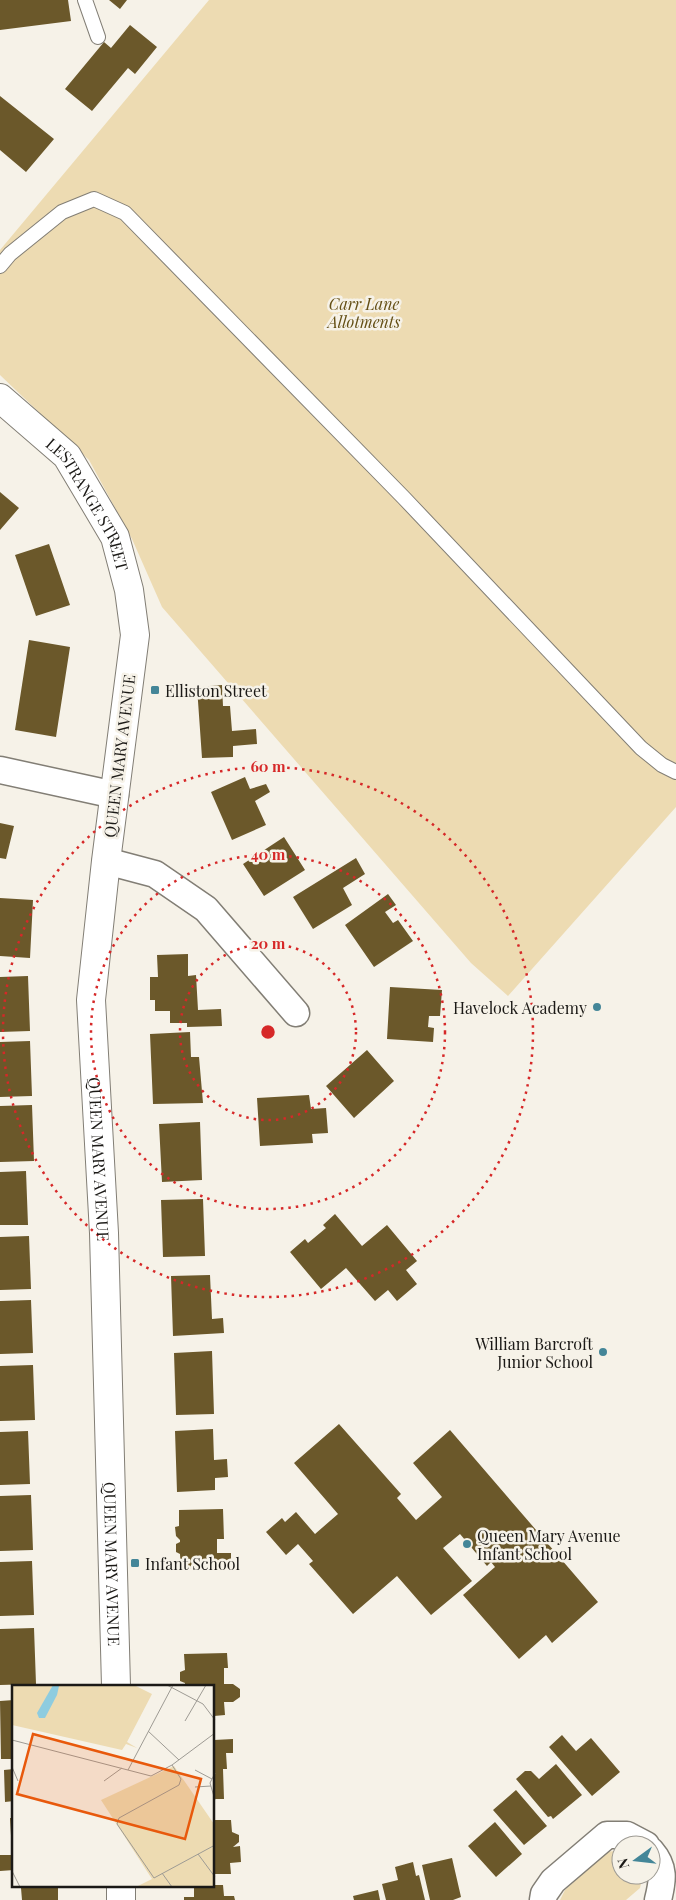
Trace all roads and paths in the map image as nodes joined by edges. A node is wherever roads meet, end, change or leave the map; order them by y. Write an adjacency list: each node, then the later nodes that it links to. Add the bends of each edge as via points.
1 (85, 0): 2 (lane)
2 (98, 37)
3 (0, 266): 7 (lane, via 62,212 94,199 126,213 404,498 641,748)
4 (0, 398): 5 (street, LESTRANGE STREET, via 67,456 115,537 129,590)
5 (135, 635): 8 (street, QUEEN MARY AVENUE)
6 (0, 770): 8 (street)
7 (676, 772)
8 (115, 796): 9 (street, QUEEN MARY AVENUE)
9 (106, 861): 10 (street, via 155,874 206,909); 11 (street, QUEEN MARY AVENUE, via 92,1000 104,1233)
10 (296, 1013)
11 (116, 1685)
12 (611, 1835): 15 (street, via 553,1881)
13 (661, 1869): 14 (street)
14 (666, 1885)
15 (543, 1900)

